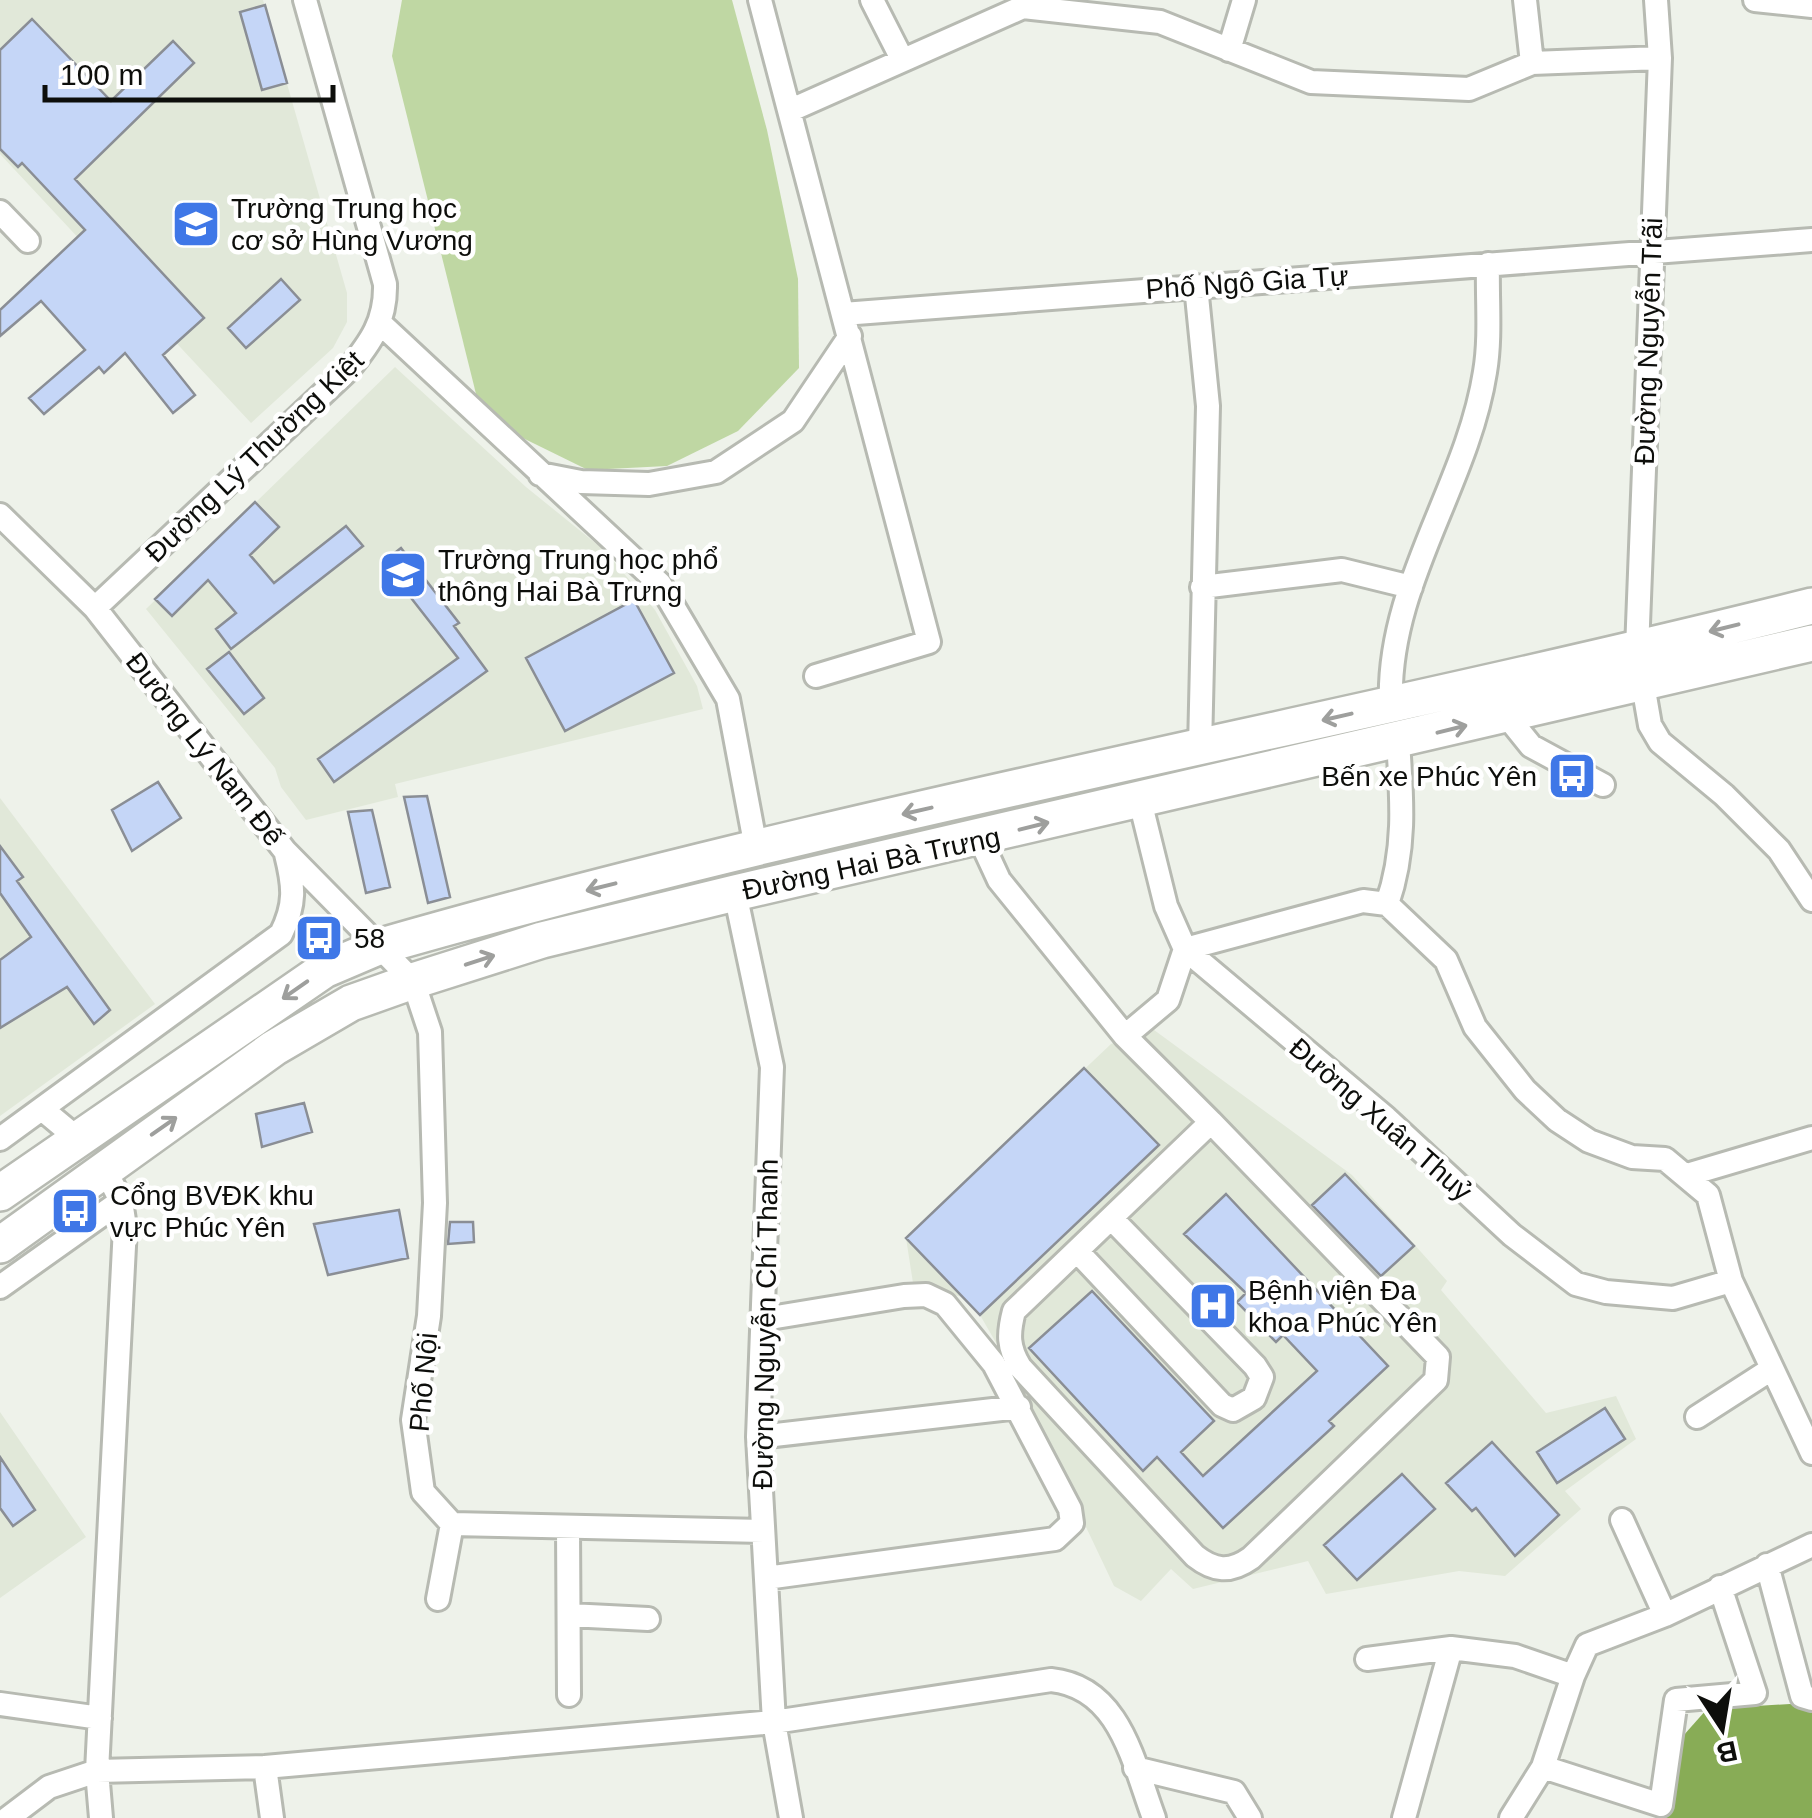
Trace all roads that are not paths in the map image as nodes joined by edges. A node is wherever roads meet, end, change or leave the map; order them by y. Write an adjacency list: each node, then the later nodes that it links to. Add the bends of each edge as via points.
1 (305, 0): 20 (street, Đường Lý Thường Kiệt, via 385,284)
2 (760, 0): 13 (street)
3 (872, 0): 11 (street)
4 (1244, 0): 9 (street)
5 (1525, 0): 12 (street)
6 (1656, 0): 10 (street, Đường Nguyễn Trãi)
7 (1755, 0): 8 (street)
8 (1812, 6)
9 (1229, 50): 11 (street, via 1160,22 1023,7); 12 (street, via 1311,82 1469,89)
10 (1660, 58): 12 (street); 17 (street, Đường Nguyễn Trãi)
11 (902, 59): 13 (street)
12 (1532, 63)
13 (791, 110): 21 (street)
14 (0, 212): 16 (street)
15 (1812, 240): 17 (street, Phố Ngô Gia Tự)
16 (28, 241)
17 (1651, 252): 18 (street, Phố Ngô Gia Tự); 29 (street, Đường Nguyễn Trãi)
18 (1488, 264): 19 (street, Phố Ngô Gia Tự); 24 (street, via 1486,370)
19 (1196, 286): 21 (street, Phố Ngô Gia Tự); 25 (street, via 1208,406)
20 (380, 323): 22 (street); 27 (street, Đường Lý Thường Kiệt, via 348,370)
21 (846, 325): 22 (street, via 793,421 716,472 649,484); 30 (street, via 930,642)
22 (538, 474): 39 (street, via 660,584 728,699)
23 (0, 515): 27 (street, Đường Lý Nam Đế)
24 (1411, 586): 25 (street, via 1342,570); 31 (street, via 1390,666)
25 (1202, 587): 34 (street)
26 (1812, 606): 29 (highway, Đường Hai Bà Trưng, one-way to 29)
27 (94, 608): 40 (street, Đường Lý Nam Đế)
28 (1812, 643): 29 (highway, Đường Hai Bà Trưng)
29 (1640, 666): 31 (highway, Đường Hai Bà Trưng); 32 (highway, Đường Hai Bà Trưng); 42 (street, Đường Nguyễn Trãi, via 1650,725 1660,742 1779,850)
30 (816, 676)
31 (1391, 704): 34 (highway, Đường Hai Bà Trưng, one-way to 34)
32 (1506, 716): 33 (highway, Đường Hai Bà Trưng, one-way to 32); 35 (street, via 1531,746)
33 (1398, 742): 37 (highway, Đường Hai Bà Trưng); 43 (street, via 1404,826 1400,869)
34 (1200, 748): 36 (highway, Đường Hai Bà Trưng)
35 (1603, 785)
36 (970, 800): 38 (highway); 39 (highway, Đường Hai Bà Trưng, one-way to 39)
37 (1140, 801): 38 (highway, Đường Hai Bà Trưng, one-way to 37); 45 (street, Đường Xuân Thuỷ, via 1166,906)
38 (980, 839): 41 (highway, Đường Hai Bà Trưng); 47 (street, via 999,880)
39 (756, 848): 44 (highway, Đường Hai Bà Trưng, one-way to 44)
40 (286, 851): 44 (street, Đường Lý Nam Đế); 48 (street, via 294,908 281,934)
41 (735, 893): 46 (highway, Đường Hai Bà Trưng, one-way to 41); 62 (street, Đường Nguyễn Chí Thanh, via 772,1068)
42 (1812, 900)
43 (1387, 904): 45 (street, via 1363,901); 54 (street, via 1446,960 1475,1027 1557,1120 1632,1158 1665,1160)
44 (378, 946): 46 (street, Đường Lý Nam Đế); 52 (highway, Đường Hai Bà Trưng, one-way to 52, via 324,970)
45 (1185, 949): 47 (street, via 1168,1000); 60 (street, Đường Xuân Thuỷ, via 1386,1118 1512,1236 1576,1284 1673,1298)
46 (413, 980): 53 (highway, Đường Hai Bà Trưng, one-way to 46, via 274,1048 351,1003); 69 (street, Phố Nội, via 430,1032 435,1202 414,1420 423,1492)
47 (1125, 1036): 49 (street)
48 (42, 1109): 50 (street); 52 (street)
49 (1212, 1122): 57 (street); 59 (street, via 1438,1357 1440,1368 1436,1380 1238,1568 1208,1566 1195,1556 1020,1368 1010,1349 1014,1311)
50 (3, 1130)
51 (1812, 1138): 54 (street)
52 (78, 1139): 53 (highway); 55 (highway, Đường Hai Bà Trưng)
53 (104, 1168): 56 (street); 58 (highway, Đường Hai Bà Trưng)
54 (1687, 1174): 60 (street, via 1708,1195)
55 (0, 1194)
56 (121, 1201): 61 (street); 87 (street, via 125,1227)
57 (1111, 1218): 59 (street); 59 (street, via 1256,1366 1262,1378 1254,1398 1233,1410 1222,1405)
58 (0, 1245)
59 (1076, 1251)
60 (1731, 1281): 63 (street)
61 (0, 1287)
62 (764, 1320): 64 (street, via 926,1296 944,1304 994,1364); 66 (street, Đường Nguyễn Chí Thanh)
63 (1770, 1370): 65 (street); 67 (street)
64 (1018, 1408): 66 (street); 74 (street, via 1070,1509 1067,1532 1055,1539)
65 (1697, 1416)
66 (758, 1436): 71 (street, Đường Nguyễn Chí Thanh)
67 (1812, 1453)
68 (1622, 1520): 78 (street)
69 (452, 1524): 70 (street); 76 (street)
70 (568, 1528): 71 (street); 77 (street)
71 (763, 1531): 74 (street, Đường Nguyễn Chí Thanh)
72 (1812, 1544): 73 (street)
73 (1767, 1566): 75 (street); 85 (street)
74 (766, 1578): 88 (street, Đường Nguyễn Chí Thanh)
75 (1720, 1587): 78 (street); 83 (street)
76 (438, 1599)
77 (569, 1614): 79 (street); 84 (street)
78 (1664, 1616): 82 (street, via 1588,1645)
79 (648, 1620)
80 (1451, 1648): 81 (street); 82 (street, via 1515,1656); 100 (street)
81 (1367, 1659)
82 (1573, 1676): 90 (street)
83 (1756, 1693): 85 (street); 93 (street, via 1676,1700)
84 (570, 1694)
85 (1807, 1698)
86 (0, 1704): 87 (street)
87 (100, 1718): 92 (street)
88 (774, 1722): 89 (street); 91 (street, via 1051,1680 1076,1682 1118,1724); 97 (street, Đường Nguyễn Chí Thanh)
89 (265, 1767): 92 (street); 96 (street)
90 (1543, 1767): 93 (street); 101 (street)
91 (1135, 1768): 98 (street); 99 (street, via 1234,1792)
92 (97, 1771): 94 (street, via 49,1787); 95 (street)
93 (1659, 1811)
94 (8, 1818)
95 (101, 1818)
96 (272, 1818)
97 (791, 1818)
98 (1154, 1818)
99 (1250, 1818)
100 (1404, 1818)
101 (1511, 1818)

